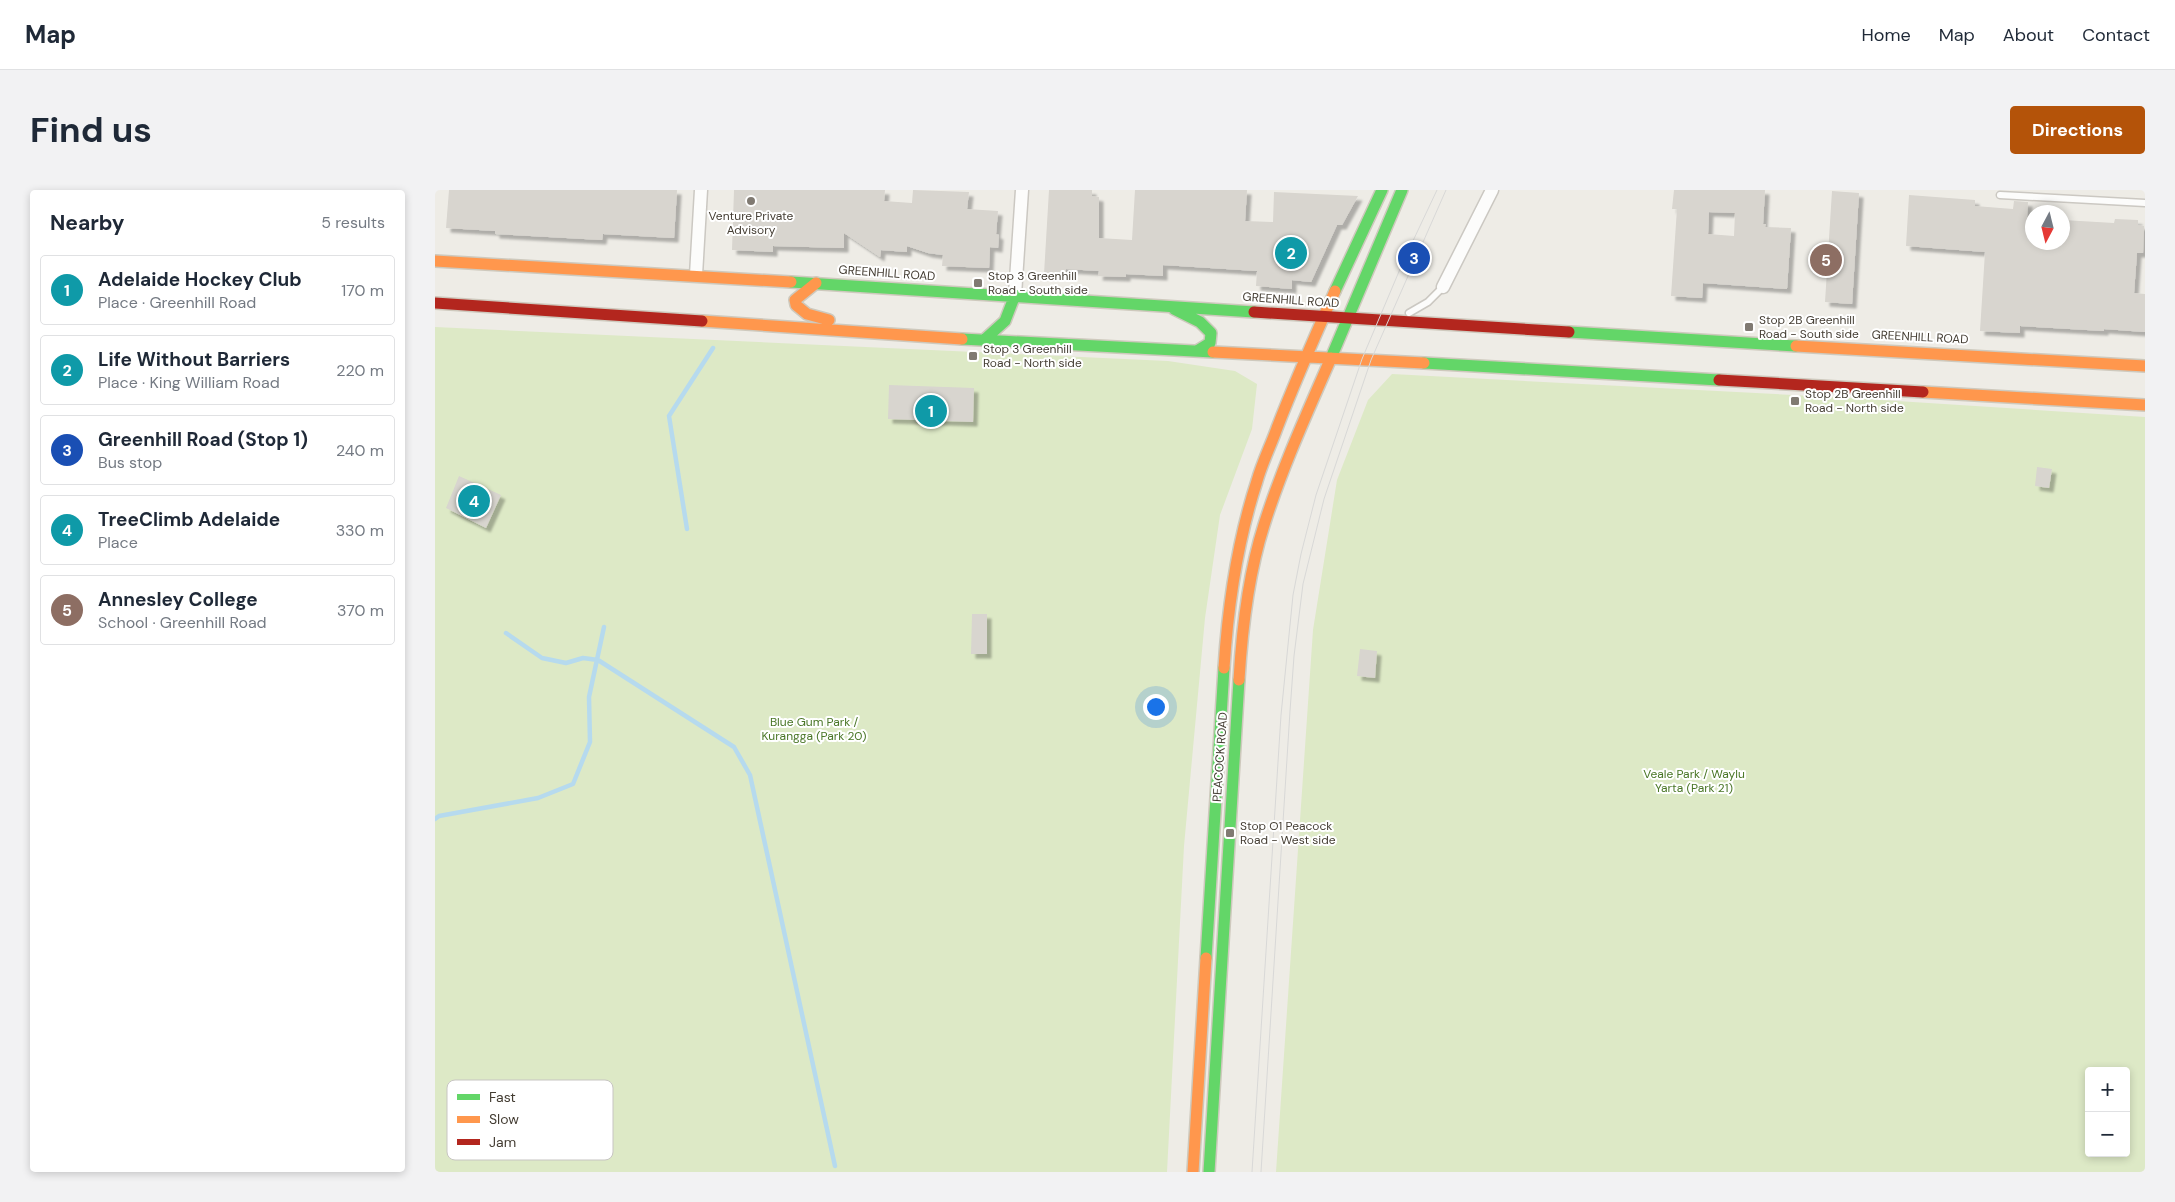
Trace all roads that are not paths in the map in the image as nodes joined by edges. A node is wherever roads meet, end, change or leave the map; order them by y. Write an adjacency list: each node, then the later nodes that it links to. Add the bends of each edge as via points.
1 (701, 190): 9 (street)
2 (1022, 190): 12 (street)
3 (1382, 190): 15 (main road, PEACOCK ROAD)
4 (1402, 190): 16 (main road, PEACOCK ROAD)
5 (1492, 190): 11 (street)
6 (2000, 195): 7 (lane)
7 (2145, 203)
8 (435, 261): 9 (main road, GREENHILL ROAD)
9 (696, 275): 10 (main road, GREENHILL ROAD)
10 (816, 283): 12 (main road, GREENHILL ROAD); 18 (main road, via 795,300 795,306 807,314 834,321)
11 (1443, 287): 17 (lane, via 1417,309)
12 (1015, 295): 14 (main road, GREENHILL ROAD); 19 (main road, via 1010,316 1001,328)
13 (435, 303): 18 (main road)
14 (1168, 306): 15 (main road, GREENHILL ROAD); 20 (main road, via 1200,322 1211,333 1209,345)
15 (1323, 316): 16 (main road, GREENHILL ROAD); 21 (main road, PEACOCK ROAD)
16 (1347, 318): 17 (main road, GREENHILL ROAD); 22 (main road, PEACOCK ROAD)
17 (1395, 321): 24 (main road, GREENHILL ROAD, via 1554,336 1941,352)
18 (837, 330): 19 (main road)
19 (984, 340): 20 (main road)
20 (1197, 351): 21 (main road)
21 (1305, 356): 22 (main road); 27 (main road, PEACOCK ROAD, via 1257,480 1233,580 1227,630)
22 (1330, 358): 25 (main road); 28 (main road, PEACOCK ROAD, via 1264,526 1242,628)
23 (1558, 359): 25 (main road)
24 (2145, 366)
25 (1575, 371): 26 (main road)
26 (2141, 404)
27 (1193, 1172)
28 (1209, 1172)

